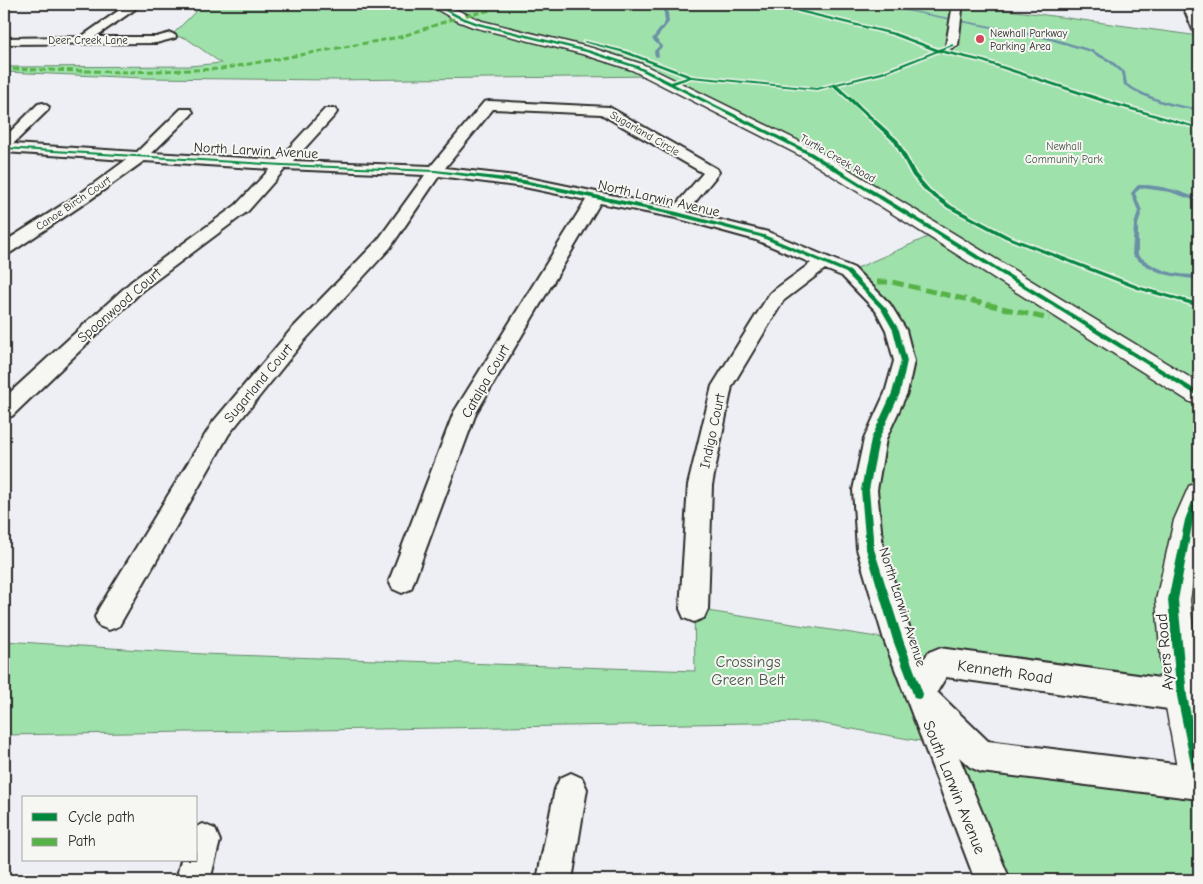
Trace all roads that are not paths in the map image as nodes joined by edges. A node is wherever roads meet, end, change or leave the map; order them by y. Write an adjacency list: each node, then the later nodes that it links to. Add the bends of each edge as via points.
1 (133, 4): 7 (street)
2 (434, 4): 22 (street, Turtle Creek Road, via 478,24 637,67 809,153)
3 (1187, 4): 5 (street)
4 (955, 14): 9 (street)
5 (1199, 32)
6 (171, 36): 7 (street, Deer Creek Lane, via 156,40)
7 (84, 40): 8 (street, Deer Creek Lane)
8 (4, 41)
9 (952, 45)
10 (489, 105): 17 (street, Sugarland Court); 19 (street, Sugarland Circle, via 604,110 712,172)
11 (43, 107): 14 (street)
12 (186, 112): 15 (street, Canoe Birch Court)
13 (330, 112): 16 (street, Spoonwood Court)
14 (4, 147): 15 (street, North Larwin Avenue)
15 (141, 156): 16 (street, North Larwin Avenue); 20 (street, Canoe Birch Court)
16 (282, 165): 17 (street, North Larwin Avenue); 23 (street, Spoonwood Court, via 242,208 138,285)
17 (435, 171): 18 (street, North Larwin Avenue, via 524,182); 27 (street, Sugarland Court, via 384,244 296,337 221,428)
18 (596, 196): 19 (street, North Larwin Avenue); 25 (street, Catalpa Court, via 465,412)
19 (677, 214): 21 (street, North Larwin Avenue, via 762,236)
20 (4, 249)
21 (823, 262): 26 (street, Indigo Court, via 776,297 722,386 700,485); 28 (street, North Larwin Avenue, via 848,272 883,308 896,330 904,361 896,393 875,438 865,490 870,549)
22 (1199, 395)
23 (4, 410)
24 (1199, 494): 29 (street, Ayers Road, via 1189,520 1173,600)
25 (402, 581)
26 (694, 609)
27 (109, 616)
28 (918, 694): 29 (street, Kenneth Road, via 939,662); 31 (street, via 981,756); 38 (street, South Larwin Avenue)
29 (1191, 704): 30 (street, Ayers Road)
30 (1199, 779)
31 (1199, 783)
32 (571, 789): 37 (street)
33 (203, 841): 34 (street)
34 (198, 860)
35 (198, 862): 36 (street)
36 (193, 880)
37 (554, 880)
38 (992, 880)

